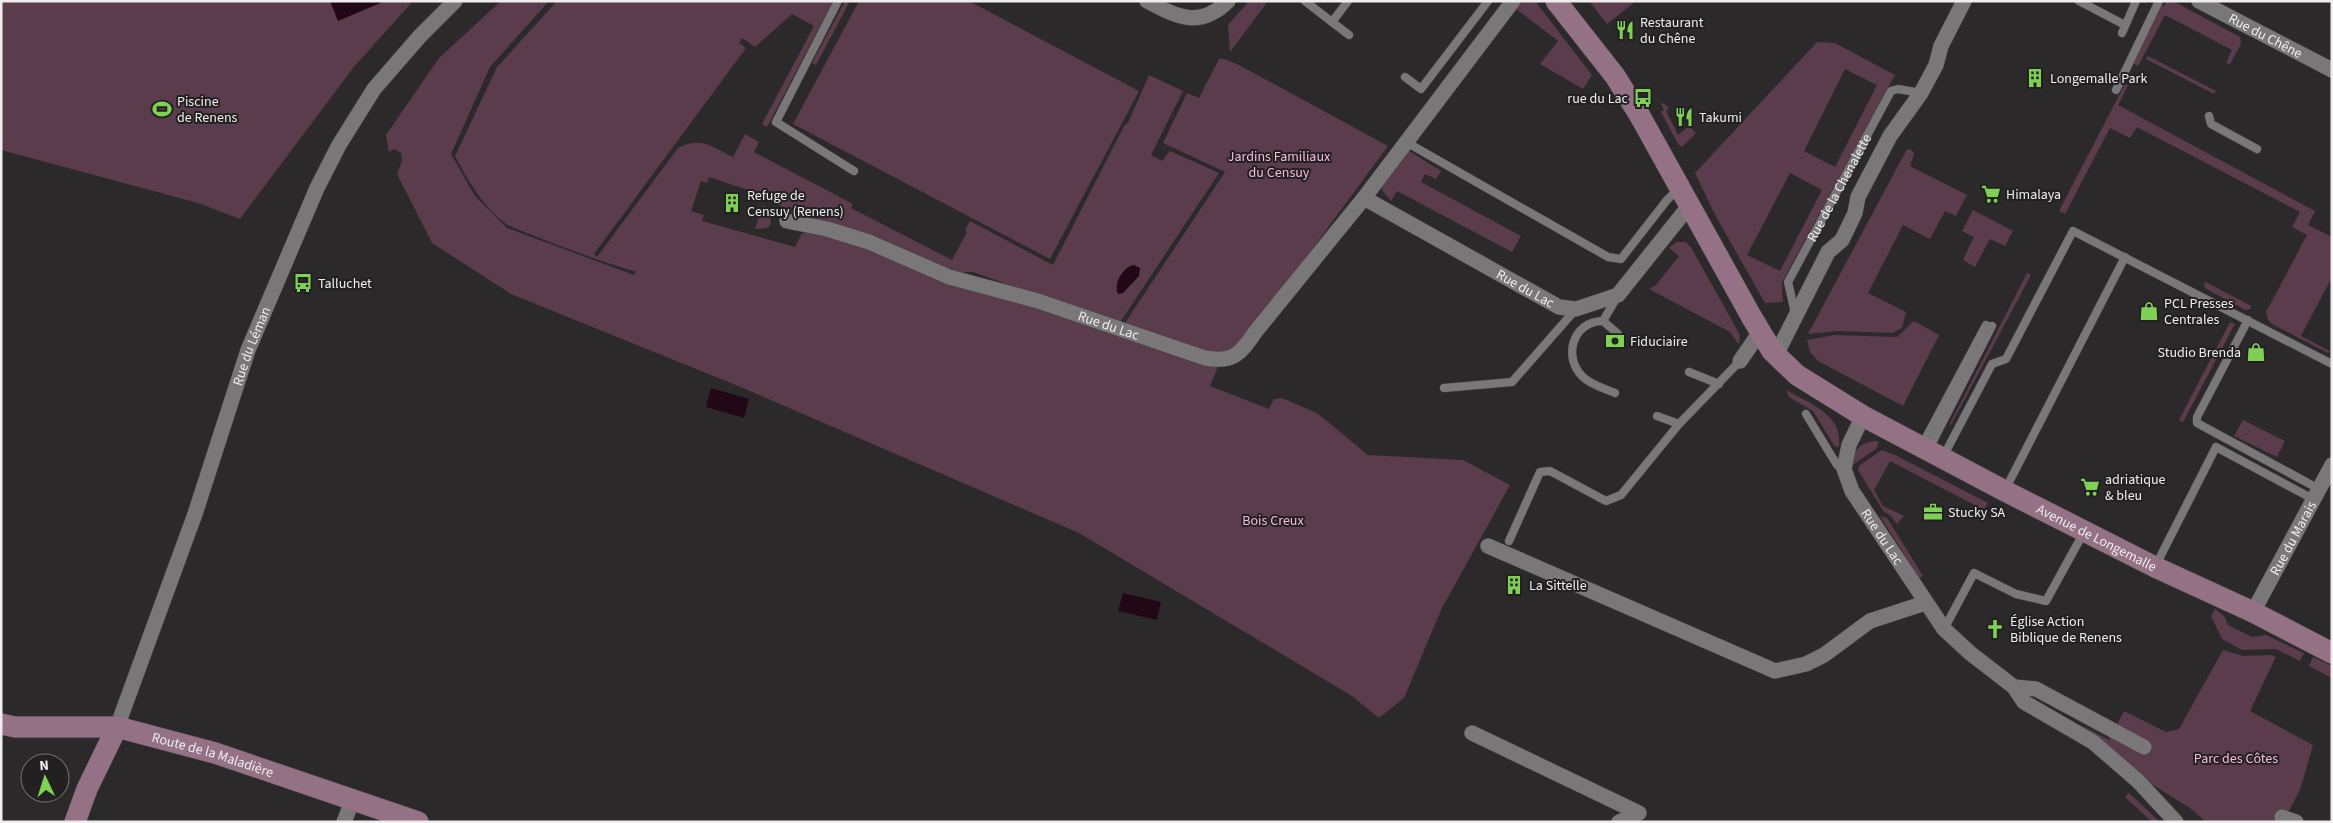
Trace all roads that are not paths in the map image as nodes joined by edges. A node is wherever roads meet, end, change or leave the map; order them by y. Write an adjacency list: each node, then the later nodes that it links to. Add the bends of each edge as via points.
1 (455, 1): 63 (street, Rue du Léman, via 374,89 317,188 248,350 195,514)
2 (838, 1): 24 (lane, via 776,122)
3 (1147, 1): 4 (street, via 1182,17 1215,14)
4 (1228, 1)
5 (1305, 1): 15 (lane)
6 (1348, 1): 15 (lane)
7 (1488, 1): 18 (lane, via 1421,89)
8 (1513, 1): 22 (street, Rue du Lac)
9 (1556, 1): 25 (street, via 1615,76)
10 (1964, 1): 20 (street, Rue de la Chenalette)
11 (2079, 1): 12 (lane, via 2123,29)
12 (2136, 1)
13 (2159, 1): 19 (lane)
14 (2199, 1): 17 (street, Rue du Chêne)
15 (1332, 22): 16 (lane)
16 (1349, 35)
17 (2332, 70)
18 (1405, 77)
19 (2116, 90)
20 (1921, 94): 31 (street, Rue de la Chenalette, via 1890,136 1858,197 1856,214 1842,240 1828,252); 31 (lane, Rue de la Chenalette, via 1898,89 1891,91 1788,282)
21 (2209, 116): 23 (lane, via 2212,124)
22 (1406, 142): 25 (lane, via 1608,258 1622,259 1667,200); 26 (street, Rue du Lac)
23 (2257, 149)
24 (854, 171)
25 (1684, 197): 29 (street); 35 (street)
26 (1364, 198): 27 (street, Rue du Lac, via 1244,349 1222,361 1038,302 949,278 869,242); 30 (street, Rue du Lac, via 1559,308)
27 (787, 221)
28 (2125, 257): 32 (lane); 48 (lane, via 2073,231 2006,359 1992,364); 51 (lane)
29 (1618, 295): 30 (street); 33 (lane)
30 (1576, 309): 42 (lane, via 1512,382)
31 (1795, 315): 37 (street, Rue de la Chenalette)
32 (2248, 320): 39 (lane); 52 (lane, via 2196,423)
33 (1603, 321): 36 (lane); 43 (lane, via 1584,325 1572,349 1574,365 1584,378)
34 (1990, 325): 48 (lane)
35 (1760, 332): 37 (street); 38 (street)
36 (1618, 334)
37 (1774, 353): 38 (street); 46 (street, via 1797,375)
38 (1740, 361): 41 (lane)
39 (2332, 364)
40 (1689, 372): 41 (lane)
41 (1719, 384): 47 (lane)
42 (1444, 388)
43 (1615, 393)
44 (1806, 414): 50 (lane, via 1837,465)
45 (1657, 416): 47 (lane)
46 (1863, 416): 48 (street, Avenue de Longemalle); 50 (street, via 1849,445)
47 (1679, 424): 54 (lane, via 1621,495 1606,501 1550,471 1540,472)
48 (1930, 452): 51 (street, Avenue de Longemalle)
49 (2332, 465): 52 (street, Rue du Marais)
50 (1844, 469): 57 (street, Rue du Lac, via 1852,491)
51 (2004, 492): 53 (street, Avenue de Longemalle)
52 (2316, 494): 56 (lane, via 2216,447); 58 (street, Rue du Marais)
53 (2084, 532): 56 (street, Avenue de Longemalle); 59 (lane, via 2046,601 2016,594 1974,573)
54 (1509, 541)
55 (1488, 546): 57 (street, via 1775,671 1793,668 1828,652 1870,621)
56 (2155, 567): 58 (street, Avenue de Longemalle)
57 (1926, 603): 59 (street, Rue du Lac)
58 (2252, 612): 60 (street, Avenue de Longemalle)
59 (1944, 629): 61 (street, Rue du Lac, via 1970,654)
60 (2332, 653)
61 (2014, 687): 65 (street, via 2036,689); 71 (street, Rue du Lac, via 2024,702 2093,742 2138,781)
62 (1, 724): 63 (street, Route de la Maladière, via 15,727)
63 (117, 727): 66 (street, Route de la Maladière, via 215,753); 67 (street)
64 (1472, 732): 70 (street, via 1639,813)
65 (2144, 747)
66 (353, 799): 68 (street); 69 (street, Route de la Maladière)
67 (75, 822)
68 (344, 822)
69 (418, 822)
70 (1619, 822)
71 (2176, 822)

